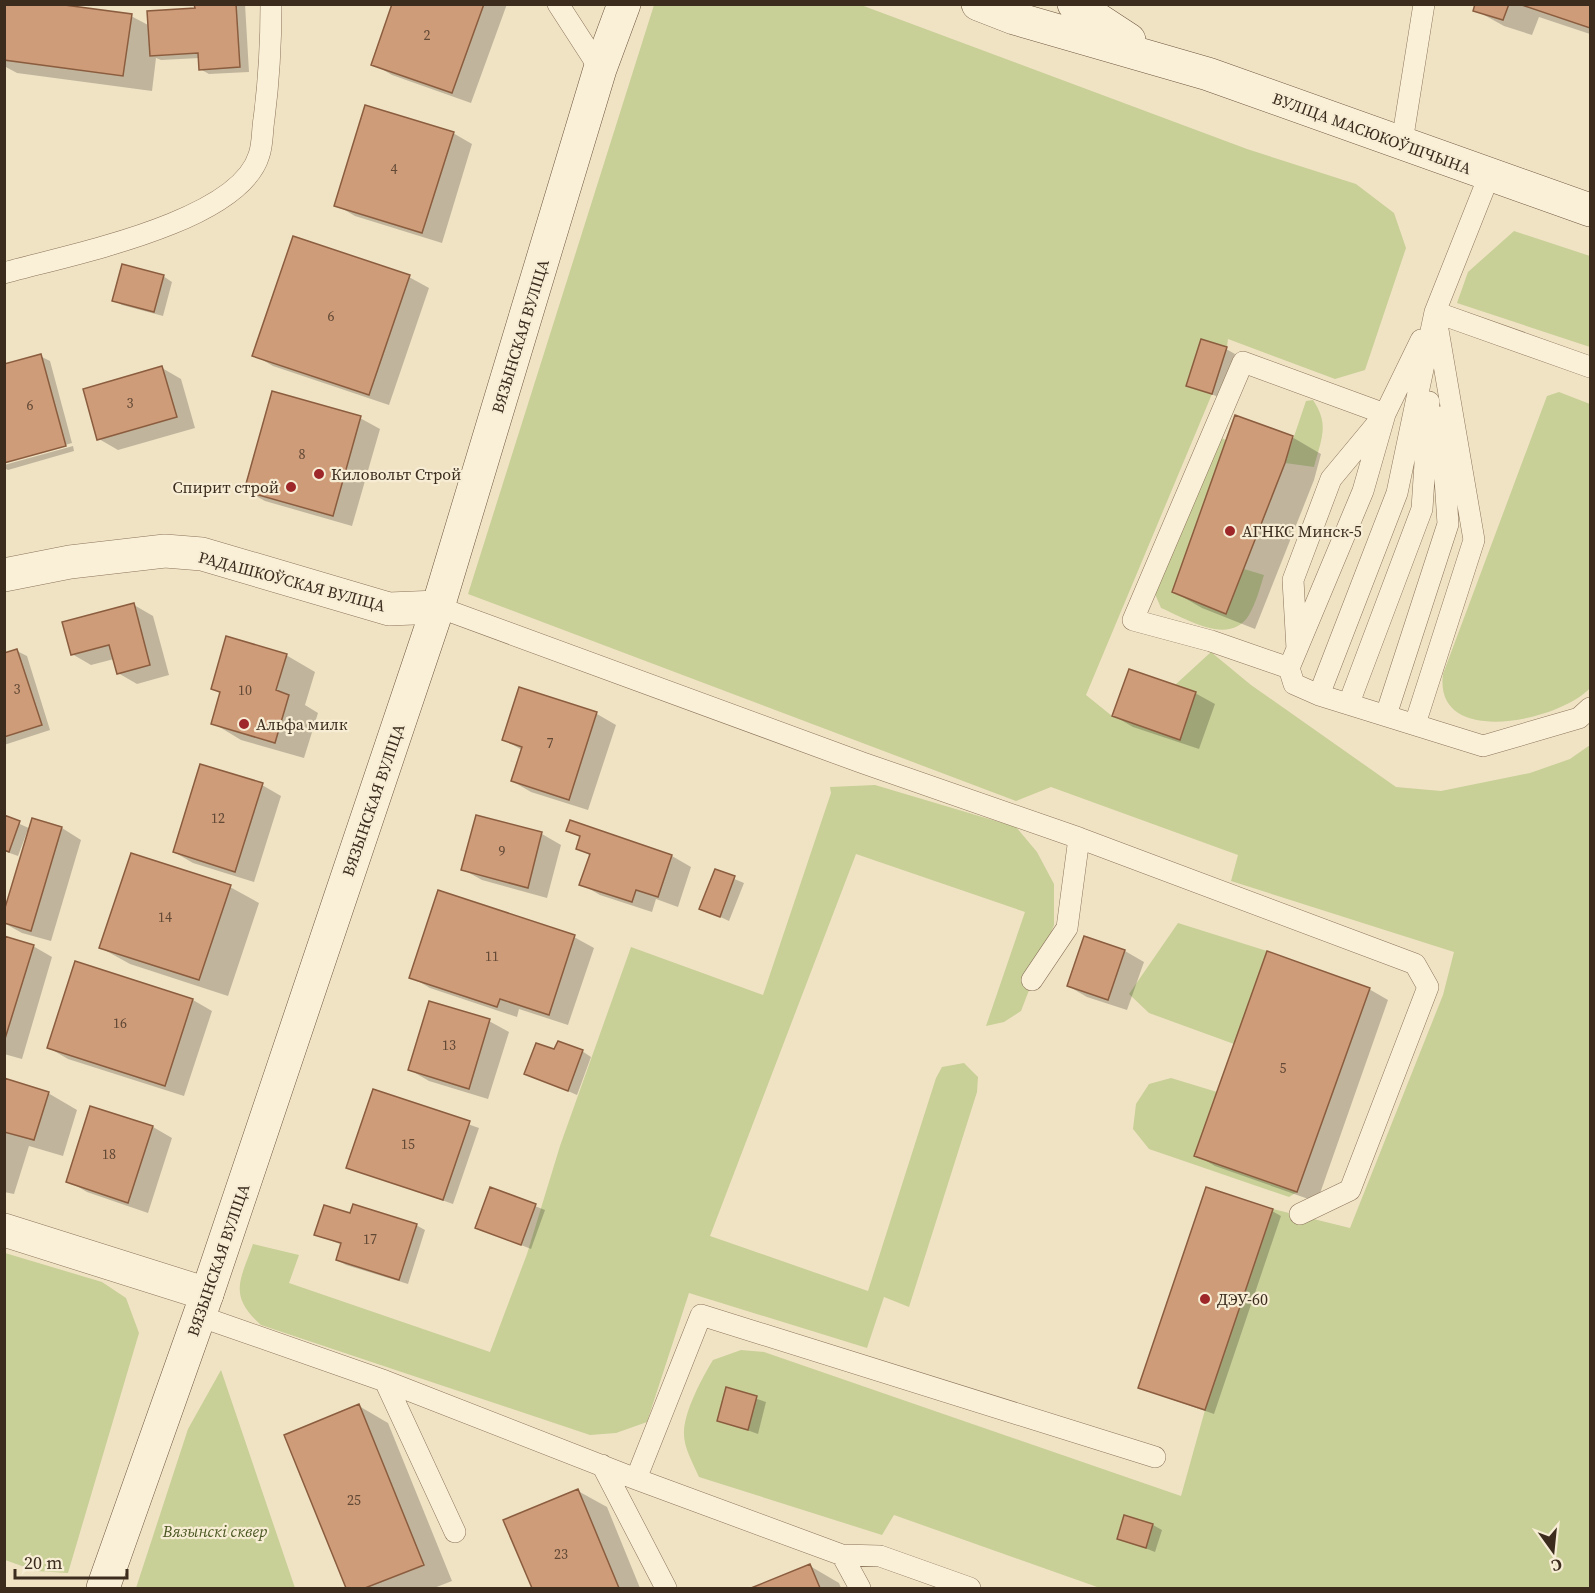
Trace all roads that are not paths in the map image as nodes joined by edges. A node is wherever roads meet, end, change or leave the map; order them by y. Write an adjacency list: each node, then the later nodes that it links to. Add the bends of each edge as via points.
1 (271, 4): 12 (lane, via 271,61 259,156 235,189 200,214)
2 (558, 4): 8 (lane)
3 (624, 4): 8 (street, ВЯЗЫНСКАЯ ВУЛІЦА)
4 (978, 4): 7 (street, ВУЛІЦА МАСЮКОЎШЧЫНА, via 1014,18)
5 (1074, 4): 7 (street, ВУЛІЦА МАСЮКОЎШЧЫНА)
6 (1424, 4): 9 (lane)
7 (1153, 56): 9 (street, ВУЛІЦА МАСЮКОЎШЧЫНА)
8 (600, 69): 17 (street, ВЯЗЫНСКАЯ ВУЛІЦА)
9 (1402, 142): 10 (street, ВУЛІЦА МАСЮКОЎШЧЫНА)
10 (1489, 176): 11 (street, ВУЛІЦА МАСЮКОЎШЧЫНА); 13 (lane)
11 (1590, 210)
12 (4, 273)
13 (1435, 312): 14 (lane); 15 (lane); 19 (lane, via 1397,494); 20 (lane, via 1422,508); 22 (lane, via 1448,524); 23 (lane, via 1474,540)
14 (1590, 367)
15 (1384, 414): 18 (lane, via 1362,491); 18 (lane, via 1331,479 1293,580); 18 (lane, via 1243,362 1133,620)
16 (4, 575): 17 (street, РАДАШКОЎСКАЯ ВУЛІЦА, via 70,562 165,551 202,554 389,609)
17 (438, 607): 24 (lane); 28 (street, ВЯЗЫНСКАЯ ВУЛІЦА)
18 (1293, 658): 19 (lane, via 1294,684)
19 (1319, 694): 20 (lane)
20 (1349, 703): 22 (lane)
21 (1590, 708): 23 (lane, via 1579,718 1483,746)
22 (1386, 715): 23 (lane)
23 (1415, 724)
24 (1079, 838): 25 (lane, via 1067,928); 26 (lane, via 1415,964 1428,987 1350,1190)
25 (1032, 980)
26 (1300, 1214)
27 (4, 1230): 28 (street)
28 (203, 1305): 29 (lane); 35 (street, ВЯЗЫНСКАЯ ВУЛІЦА)
29 (385, 1381): 31 (lane); 33 (lane)
30 (1155, 1456): 32 (lane, via 701,1315)
31 (602, 1465): 32 (lane); 36 (lane)
32 (636, 1479): 34 (lane)
33 (455, 1532)
34 (842, 1555): 37 (lane); 38 (lane, via 880,1556)
35 (103, 1588)
36 (666, 1588)
37 (860, 1588)
38 (970, 1588)

